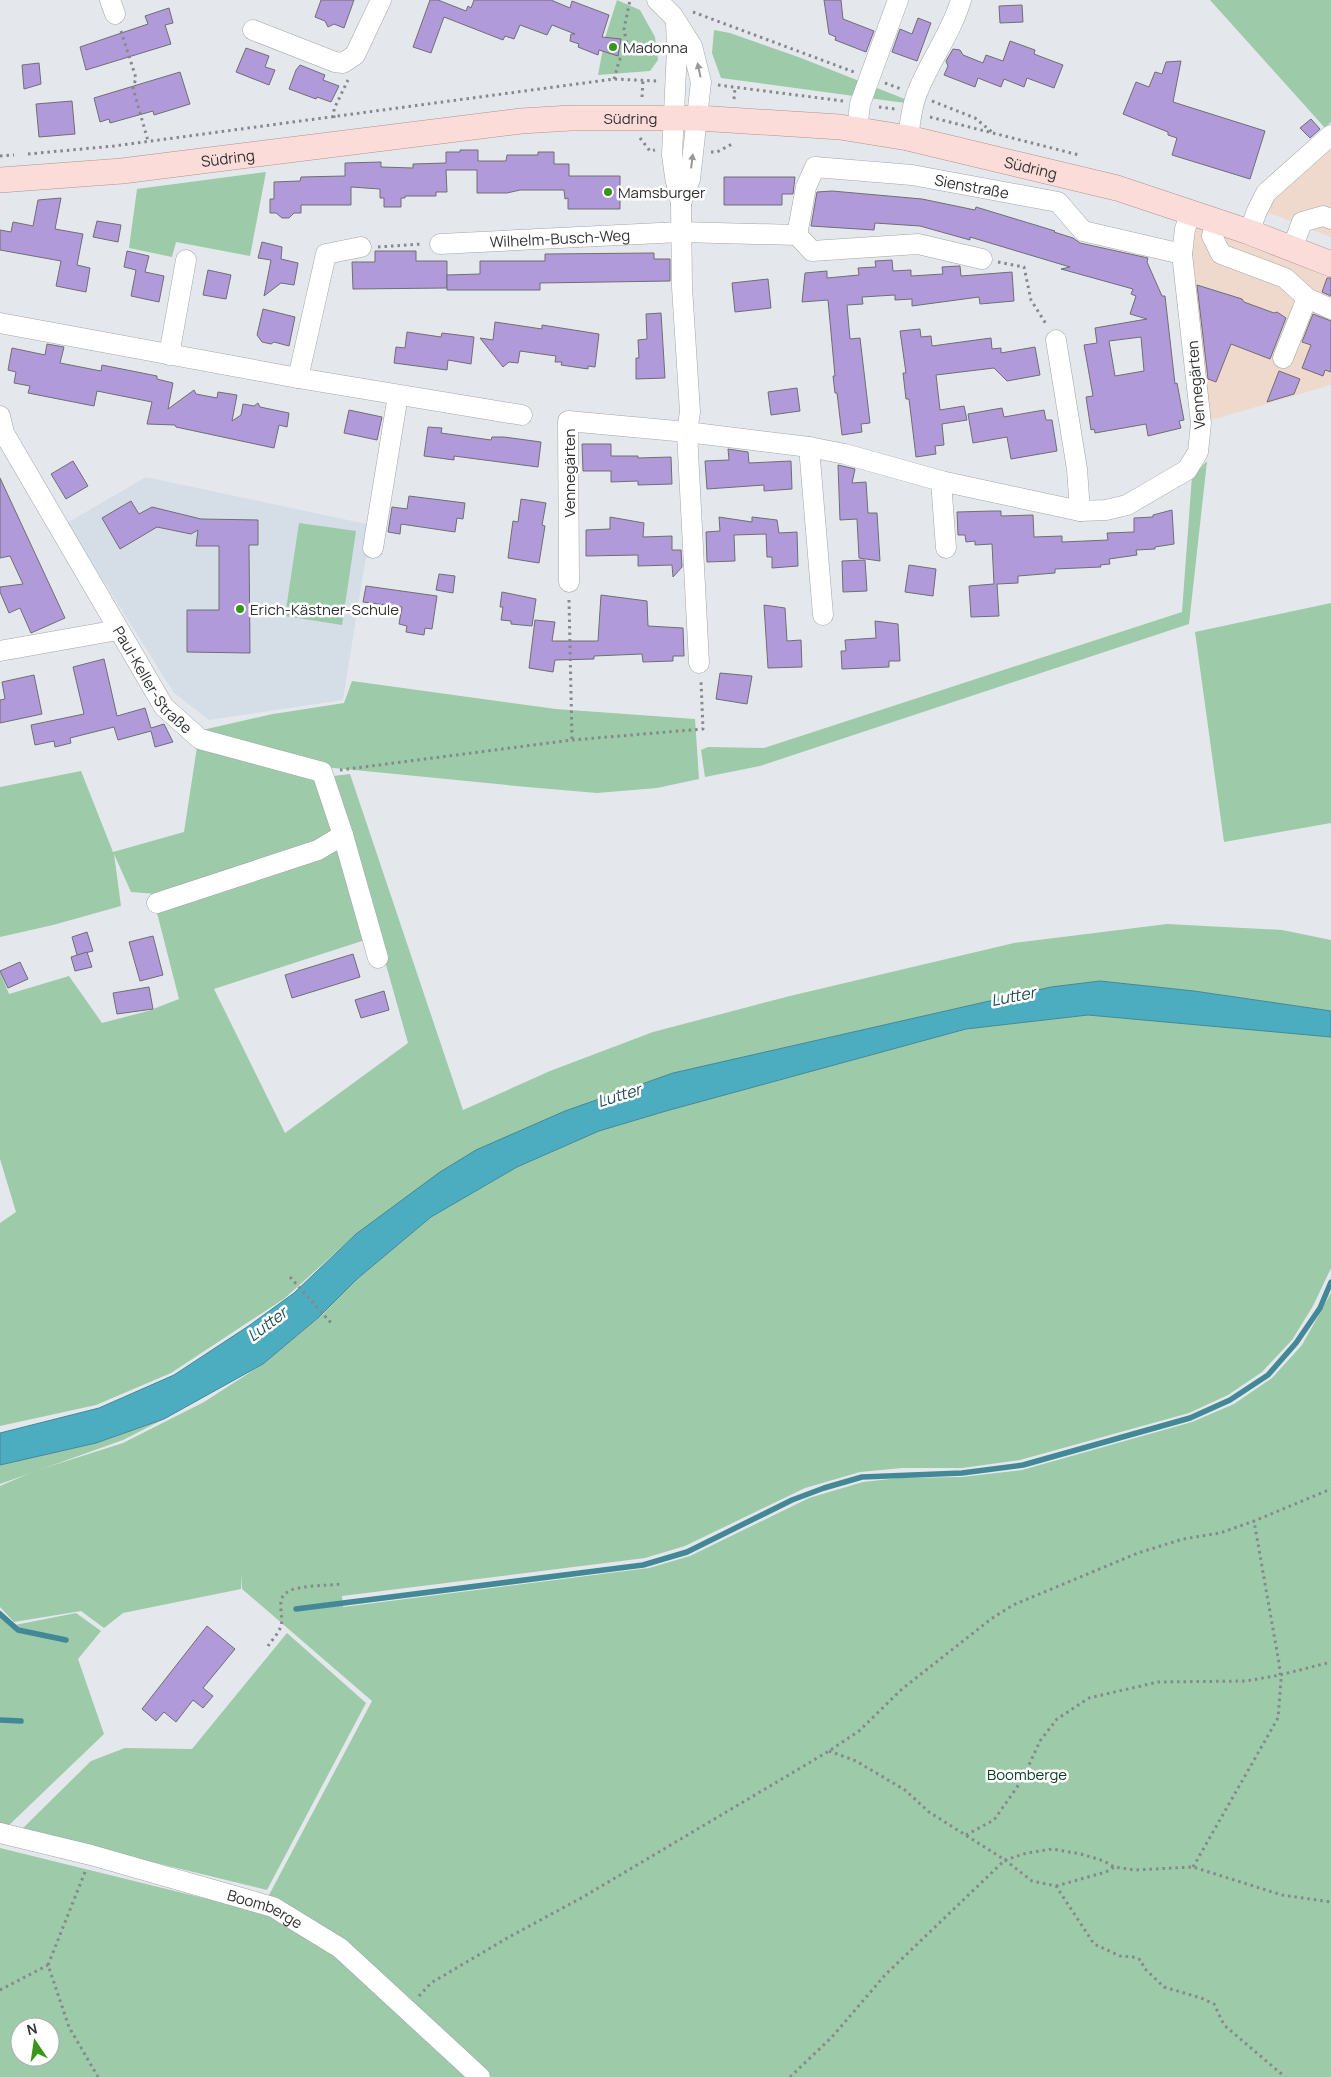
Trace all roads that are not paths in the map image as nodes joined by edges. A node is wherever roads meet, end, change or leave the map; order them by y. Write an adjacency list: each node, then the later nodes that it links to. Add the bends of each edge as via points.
1 (381, 0): 6 (street, via 356,55 343,63)
2 (657, 0): 5 (street)
3 (898, 0): 9 (street, via 868,77)
4 (961, 0): 11 (street, via 957,15 914,103)
5 (682, 16): 7 (street); 8 (street, one-way to 5, via 701,82)
6 (252, 30)
7 (673, 118): 8 (main road, Südring); 12 (main road, Südring, via 521,121 141,169); 13 (street, via 674,178)
8 (698, 118): 9 (main road, Südring); 13 (street, one-way to 8, via 690,179)
9 (857, 130): 11 (main road, Südring)
10 (1331, 134): 18 (street, via 1266,194)
11 (908, 138): 14 (main road, Südring, via 1117,188)
12 (0, 180)
13 (681, 203): 17 (street)
14 (1191, 211): 16 (main road, Südring); 23 (street, Vennegärten)
15 (1331, 219): 22 (street, via 1323,216 1302,222)
16 (1216, 220): 18 (main road, Südring); 27 (street, via 1212,236 1220,254 1285,278)
17 (680, 232): 19 (street); 20 (street, Wilhelm-Busch-Weg); 37 (street, via 690,412)
18 (1249, 232): 22 (main road, Südring)
19 (797, 234): 23 (street, Sienstraße, via 806,187 815,167 912,175 1058,202 1083,231); 24 (street, via 812,251 918,244)
20 (440, 244)
21 (361, 247): 33 (street, via 326,254)
22 (1292, 249): 26 (main road, Südring)
23 (1182, 254): 40 (street, Vennegärten, via 1201,423 1198,452 1187,470 1127,505)
24 (982, 259)
25 (186, 260): 31 (street)
26 (1331, 264)
27 (1307, 298): 28 (street); 32 (street)
28 (1331, 308)
29 (0, 323): 31 (street)
30 (1056, 340): 40 (street, via 1077,469)
31 (169, 355): 33 (street)
32 (1283, 358)
33 (298, 378): 34 (street)
34 (398, 395): 35 (street); 41 (street)
35 (522, 415)
36 (0, 416): 45 (street, Paul-Keller-Straße, via 4,432)
37 (687, 432): 38 (street, Vennegärten); 43 (street, Vennegärten, via 568,422); 47 (street)
38 (809, 447): 39 (street, Vennegärten); 44 (street)
39 (941, 481): 40 (street, Vennegärten); 42 (street)
40 (1080, 511)
41 (373, 548)
42 (946, 548)
43 (569, 582)
44 (822, 616)
45 (118, 630): 46 (street); 48 (street, Paul-Keller-Straße, via 164,707 200,739 322,772)
46 (0, 651)
47 (699, 662)
48 (342, 835): 49 (street, via 318,850); 50 (street)
49 (157, 903)
50 (378, 958)
51 (0, 1833): 52 (street, Boomberge, via 91,1855 273,1907 340,1948)
52 (480, 2077)

